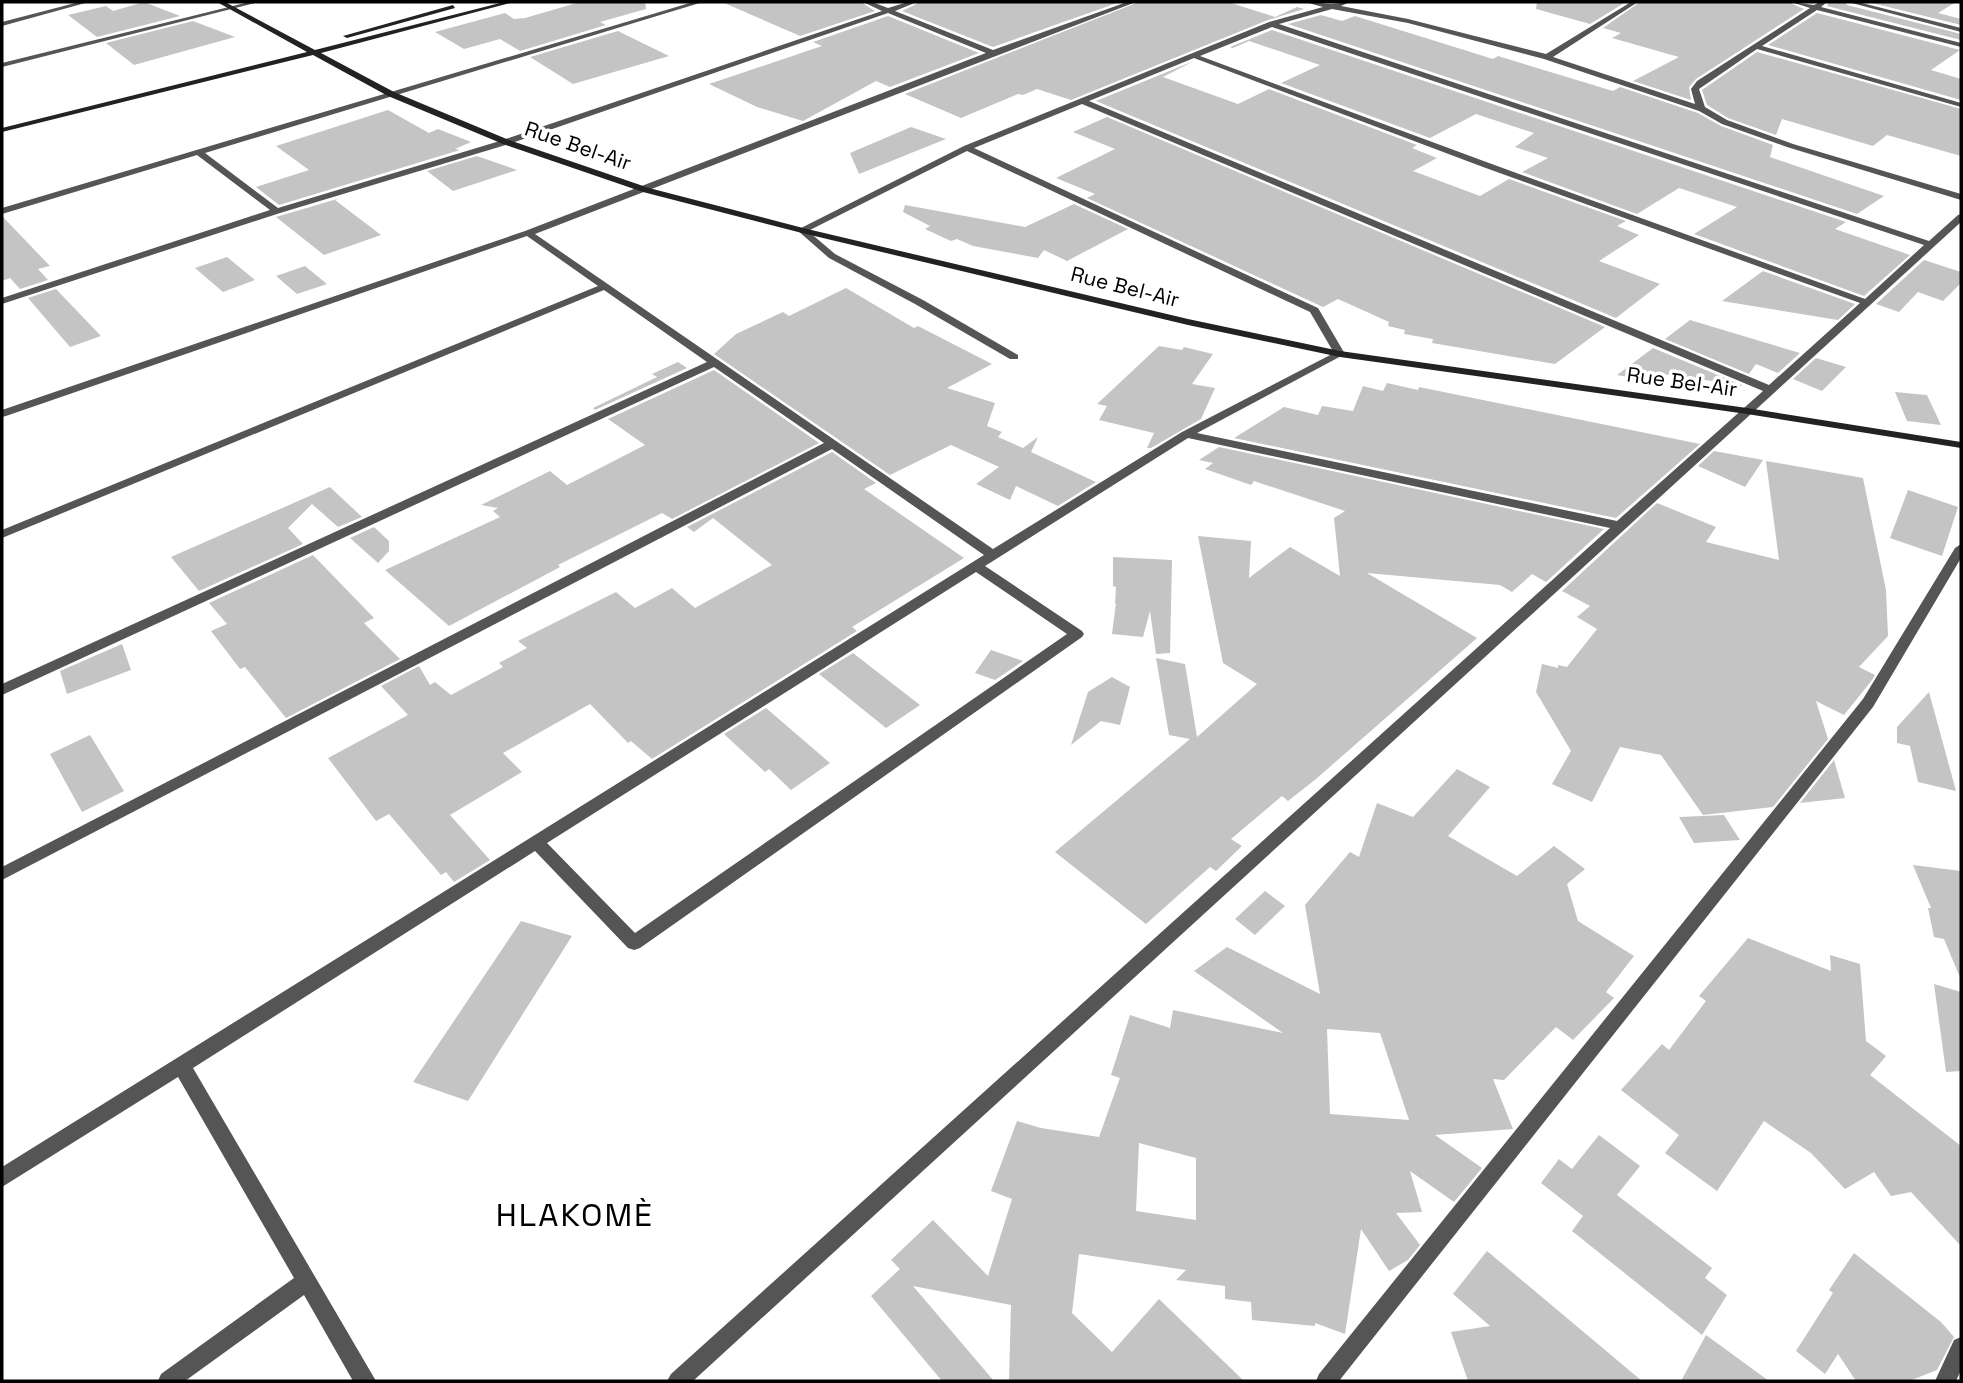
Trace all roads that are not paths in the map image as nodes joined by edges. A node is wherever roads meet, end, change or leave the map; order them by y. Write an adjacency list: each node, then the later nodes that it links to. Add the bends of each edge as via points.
1 (86, 2): 20 (street)
2 (220, 2): 18 (main road, Rue Bel-Air)
3 (256, 2): 18 (street)
4 (511, 2): 25 (main road)
5 (700, 2): 30 (street)
6 (866, 2): 19 (street)
7 (914, 2): 19 (street)
8 (1133, 2): 26 (street)
9 (1308, 2): 16 (street)
10 (1347, 2): 16 (street)
11 (1635, 2): 28 (street)
12 (1794, 2): 17 (street)
13 (1824, 2): 17 (street)
14 (1851, 2): 22 (street)
15 (462, 5): 25 (main road, via 340,38)
16 (1335, 7): 21 (street); 28 (street)
17 (1815, 7): 23 (street); 24 (street)
18 (232, 8): 25 (main road, Rue Bel-Air); 29 (street)
19 (887, 10): 26 (street); 35 (street)
20 (2, 24)
21 (1272, 24): 27 (street); 45 (street)
22 (1961, 30)
23 (1961, 45)
24 (1754, 46): 32 (street); 33 (street, via 1695,89)
25 (310, 52): 30 (main road, Rue Bel-Air); 34 (main road)
26 (993, 53): 38 (street)
27 (1194, 57): 31 (street); 48 (street)
28 (1547, 57): 33 (street)
29 (2, 65)
30 (391, 94): 35 (main road, Rue Bel-Air); 37 (street)
31 (1083, 102): 36 (street); 52 (street)
32 (1961, 105)
33 (1702, 109): 39 (street, via 1849,166)
34 (2, 130)
35 (506, 142): 38 (main road, Rue Bel-Air); 41 (street)
36 (967, 148): 43 (street); 49 (street, via 1314,310)
37 (200, 153): 40 (street); 41 (street)
38 (646, 190): 43 (main road, Rue Bel-Air); 44 (street)
39 (1961, 197)
40 (2, 211)
41 (277, 211): 47 (street)
42 (1961, 217): 45 (street)
43 (803, 230): 49 (main road, Rue Bel-Air); 50 (street, via 832,256)
44 (528, 233): 46 (street); 54 (street)
45 (1930, 244): 48 (street)
46 (606, 286): 51 (street); 59 (street)
47 (2, 301)
48 (1865, 302): 52 (street)
49 (1340, 354): 53 (main road, Rue Bel-Air); 55 (street)
50 (1014, 357)
51 (715, 362): 56 (street); 63 (street)
52 (1771, 390): 53 (street)
53 (1747, 411): 57 (main road, Rue Bel-Air); 58 (street)
54 (2, 414)
55 (1186, 434): 58 (street); 61 (street)
56 (832, 443): 61 (street); 65 (street)
57 (1961, 445)
58 (1620, 526): 72 (street)
59 (2, 534)
60 (1961, 548): 73 (street, via 1868,703)
61 (993, 555): 62 (street)
62 (976, 566): 64 (street); 64 (street, via 1077,634 634,943)
63 (2, 690)
64 (536, 842): 66 (street)
65 (2, 874)
66 (181, 1065): 67 (street); 68 (street)
67 (2, 1178)
68 (307, 1281): 70 (street); 71 (street)
69 (1961, 1347): 74 (street)
70 (168, 1381)
71 (365, 1381)
72 (678, 1381)
73 (1326, 1381)
74 (1945, 1381)

